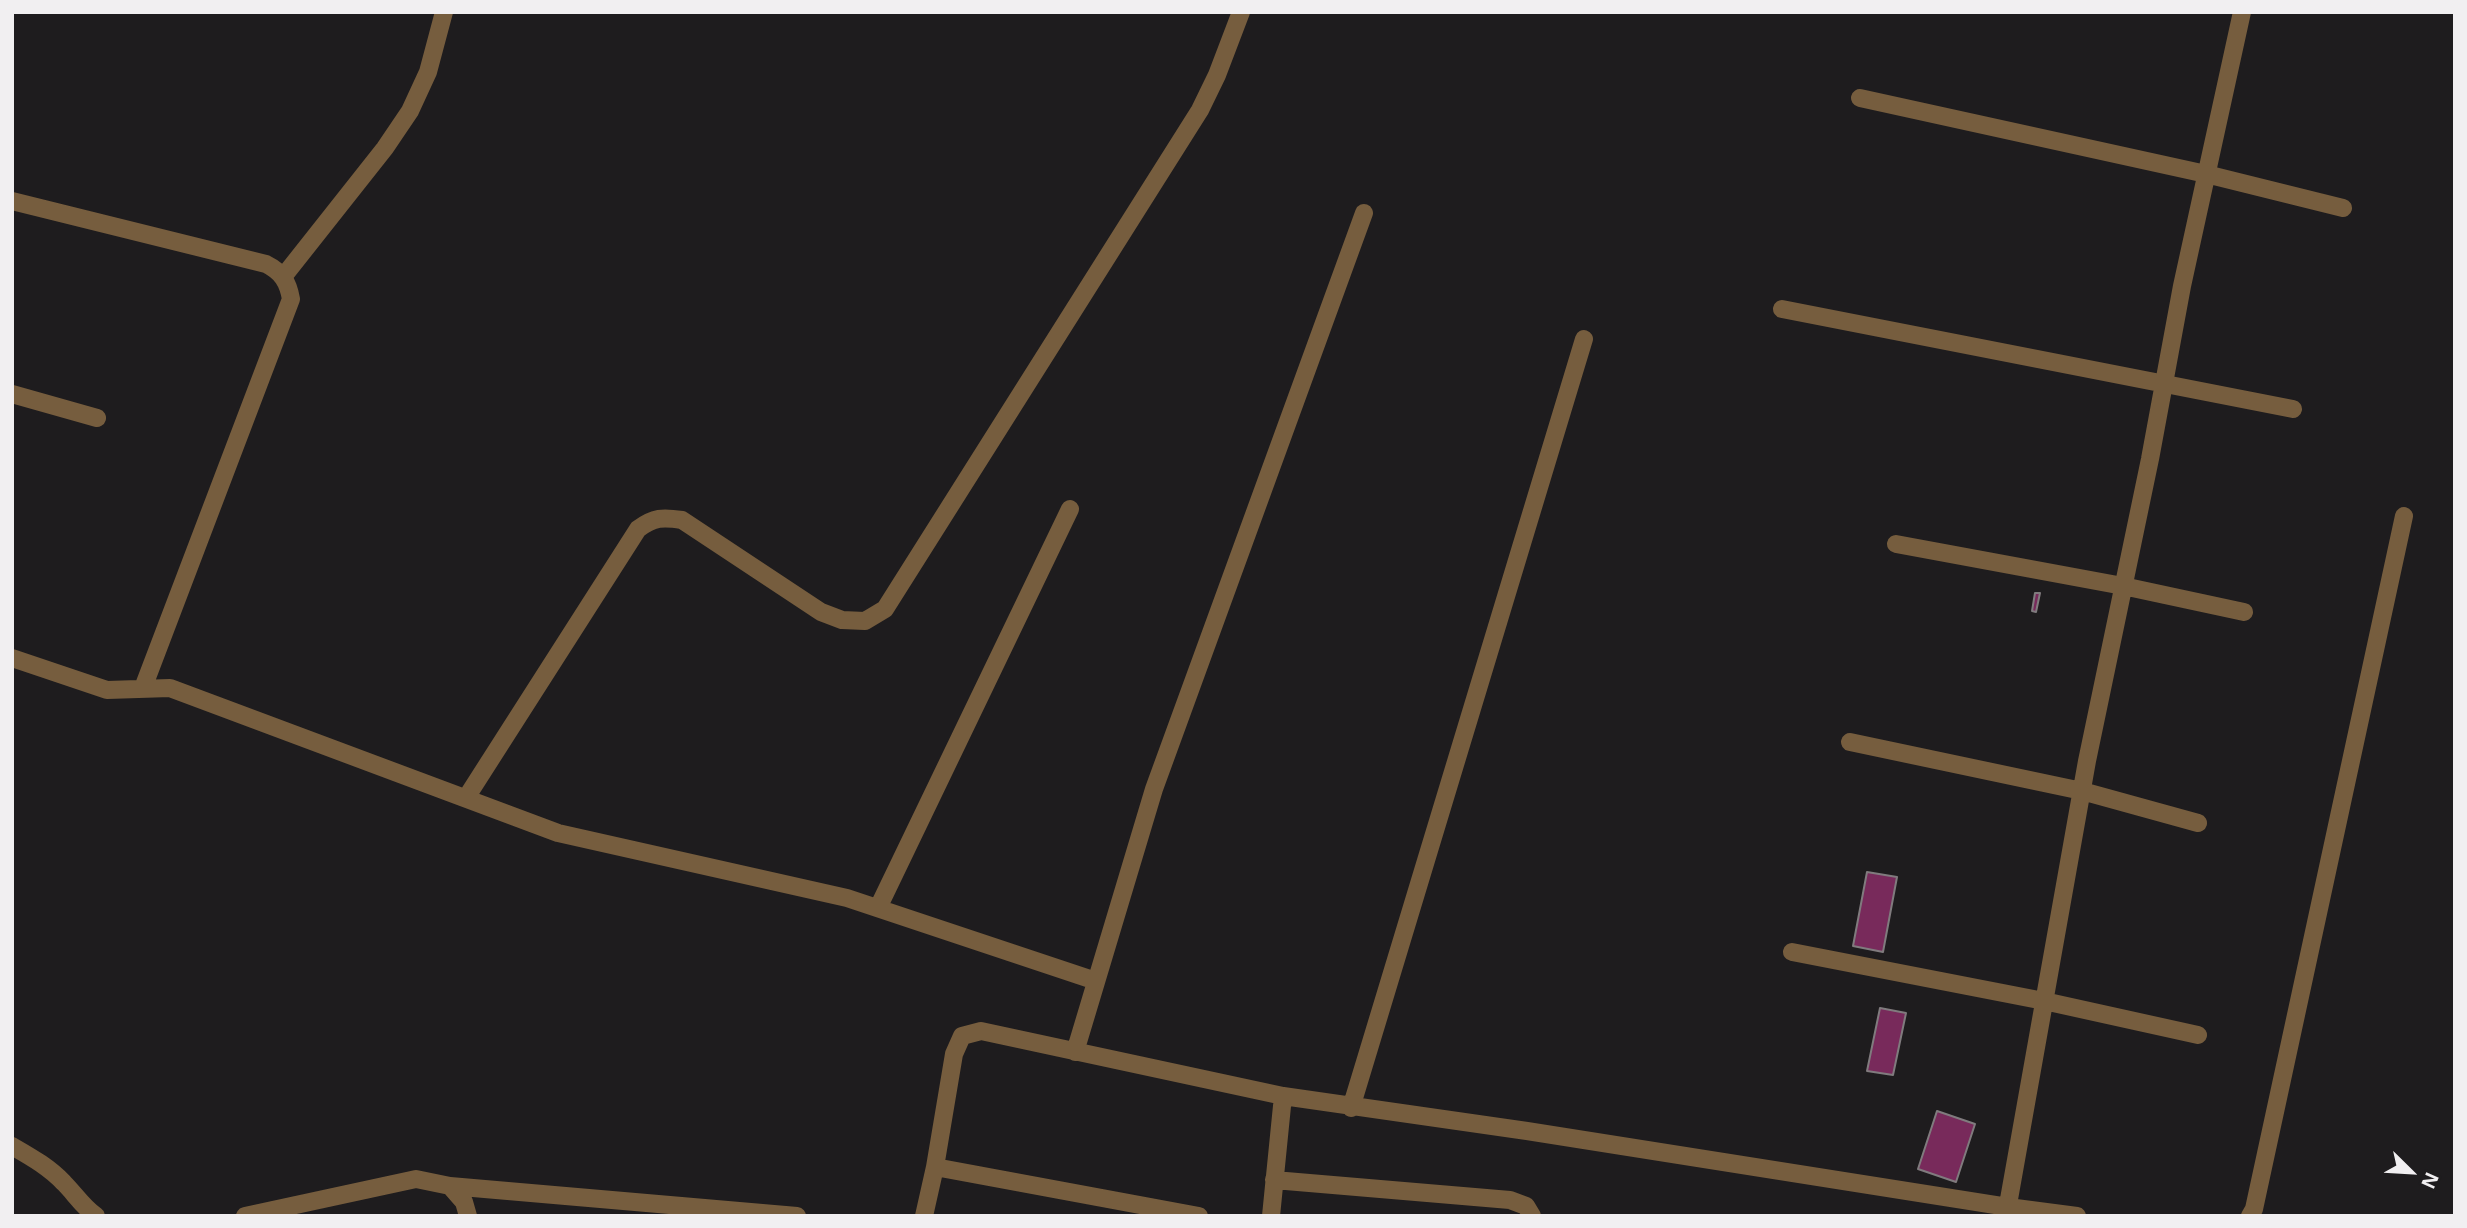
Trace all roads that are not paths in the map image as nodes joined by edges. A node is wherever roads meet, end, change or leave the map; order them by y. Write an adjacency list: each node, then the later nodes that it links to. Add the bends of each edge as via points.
1 (444, 12): 9 (street, via 428,72 410,111)
2 (1241, 12): 25 (street, via 1200,110 885,609 865,621 842,620 821,612 682,520 662,517 649,521 638,529)
3 (2242, 12): 5 (street)
4 (1860, 98): 5 (street)
5 (2206, 174): 7 (street); 12 (street)
6 (12, 201): 9 (street, via 267,264)
7 (2343, 208)
8 (1364, 213): 29 (street, via 1154,789)
9 (283, 277): 22 (street, via 290,299)
10 (1782, 309): 12 (street)
11 (1584, 340): 34 (street)
12 (2163, 384): 14 (street); 19 (street)
13 (12, 394): 15 (street)
14 (2293, 409)
15 (97, 418)
16 (1070, 509): 27 (street)
17 (2404, 516): 49 (street)
18 (1896, 544): 19 (street)
19 (2123, 586): 20 (street); 24 (street)
20 (2244, 612)
21 (12, 658): 22 (street, via 107,690)
22 (143, 688): 25 (street, via 170,688)
23 (1850, 742): 24 (street)
24 (2082, 791): 26 (street); 30 (street)
25 (466, 798): 27 (street, via 558,832)
26 (2198, 823)
27 (878, 908): 29 (street)
28 (1792, 952): 30 (street)
29 (1096, 981): 32 (street)
30 (2044, 1001): 31 (street); 39 (street)
31 (2198, 1035)
32 (1075, 1052): 33 (street); 36 (street, via 981,1031 962,1036 954,1054)
33 (1283, 1096): 34 (street); 37 (street)
34 (1352, 1108): 39 (street, via 1527,1131)
35 (12, 1146): 40 (street, via 46,1166)
36 (935, 1167): 44 (street); 45 (street)
37 (1274, 1180): 46 (street); 47 (street, via 1510,1200 1526,1206)
38 (450, 1186): 41 (street, via 415,1179); 42 (street, via 464,1202); 43 (street)
39 (2007, 1212): 48 (street)
40 (96, 1216)
41 (245, 1216)
42 (468, 1216)
43 (797, 1216)
44 (924, 1216)
45 (1199, 1216)
46 (1270, 1216)
47 (1532, 1216)
48 (2077, 1216)
49 (2249, 1216)

